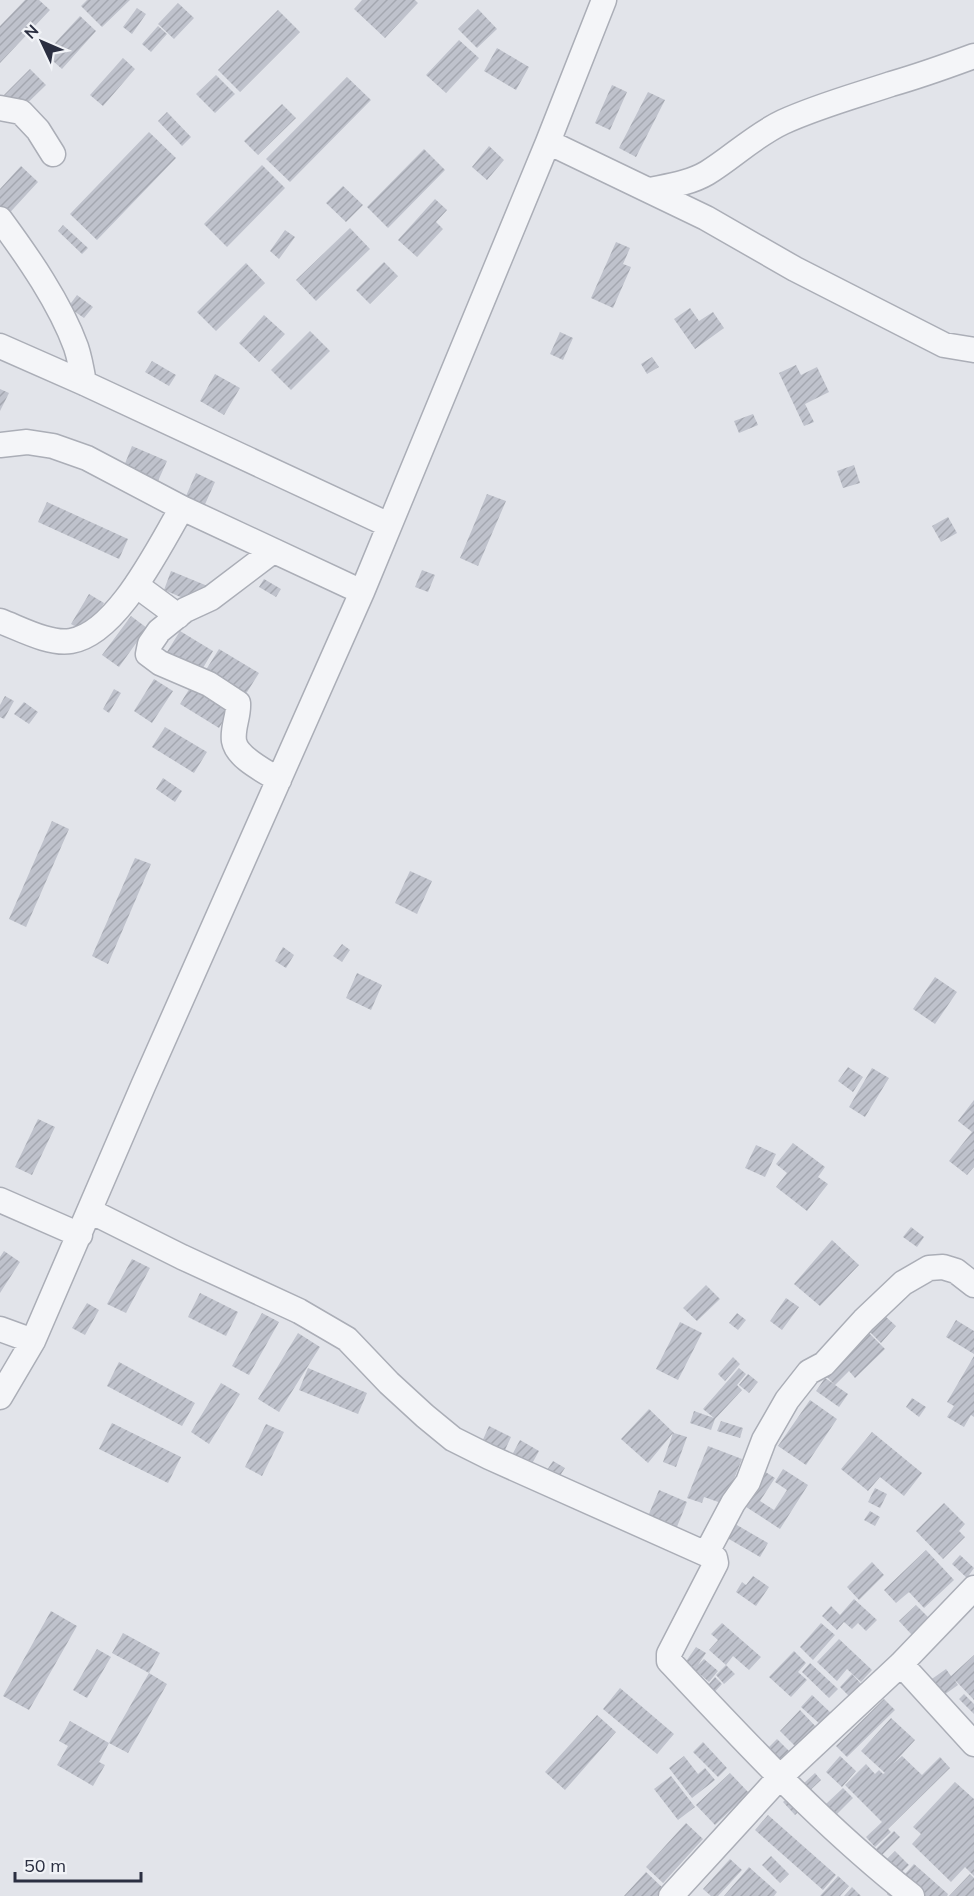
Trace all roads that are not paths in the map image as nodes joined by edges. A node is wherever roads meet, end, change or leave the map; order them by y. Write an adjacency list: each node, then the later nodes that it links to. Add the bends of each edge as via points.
1 (604, 0): 4 (street)
2 (974, 56): 6 (street, via 808,111 752,139 706,173)
3 (0, 108): 5 (street, via 21,112)
4 (548, 142): 6 (street); 13 (street)
5 (53, 154)
6 (650, 190): 9 (street, via 883,315 944,345)
7 (0, 219): 10 (street, via 67,326)
8 (0, 346): 10 (street)
9 (974, 350)
10 (84, 383): 13 (street)
11 (0, 445): 12 (street, via 27,442 53,446 87,458)
12 (182, 508): 14 (street); 15 (street)
13 (389, 525): 16 (street)
14 (273, 551): 16 (street); 17 (street, via 211,598)
15 (136, 585): 17 (street); 18 (street, via 111,617 70,642 47,639)
16 (362, 592): 19 (street)
17 (178, 616): 19 (street, via 159,632 148,654 209,684 238,704 234,742 243,757)
18 (0, 621)
19 (279, 780): 21 (street)
20 (0, 1200): 22 (street)
21 (90, 1211): 22 (street); 27 (street, via 299,1311 347,1339 424,1416 453,1439)
22 (80, 1236): 25 (street)
23 (974, 1285): 27 (street, via 956,1271 929,1268 903,1283 824,1364 809,1372 764,1440 748,1482)
24 (0, 1329): 25 (street)
25 (33, 1341): 26 (street)
26 (0, 1397)
27 (706, 1554): 31 (street, via 716,1558 716,1563 669,1654 669,1661)
28 (974, 1588): 29 (street)
29 (901, 1664): 30 (street); 31 (street)
30 (974, 1744)
31 (779, 1778): 32 (street); 33 (street)
32 (671, 1896)
33 (912, 1896)

